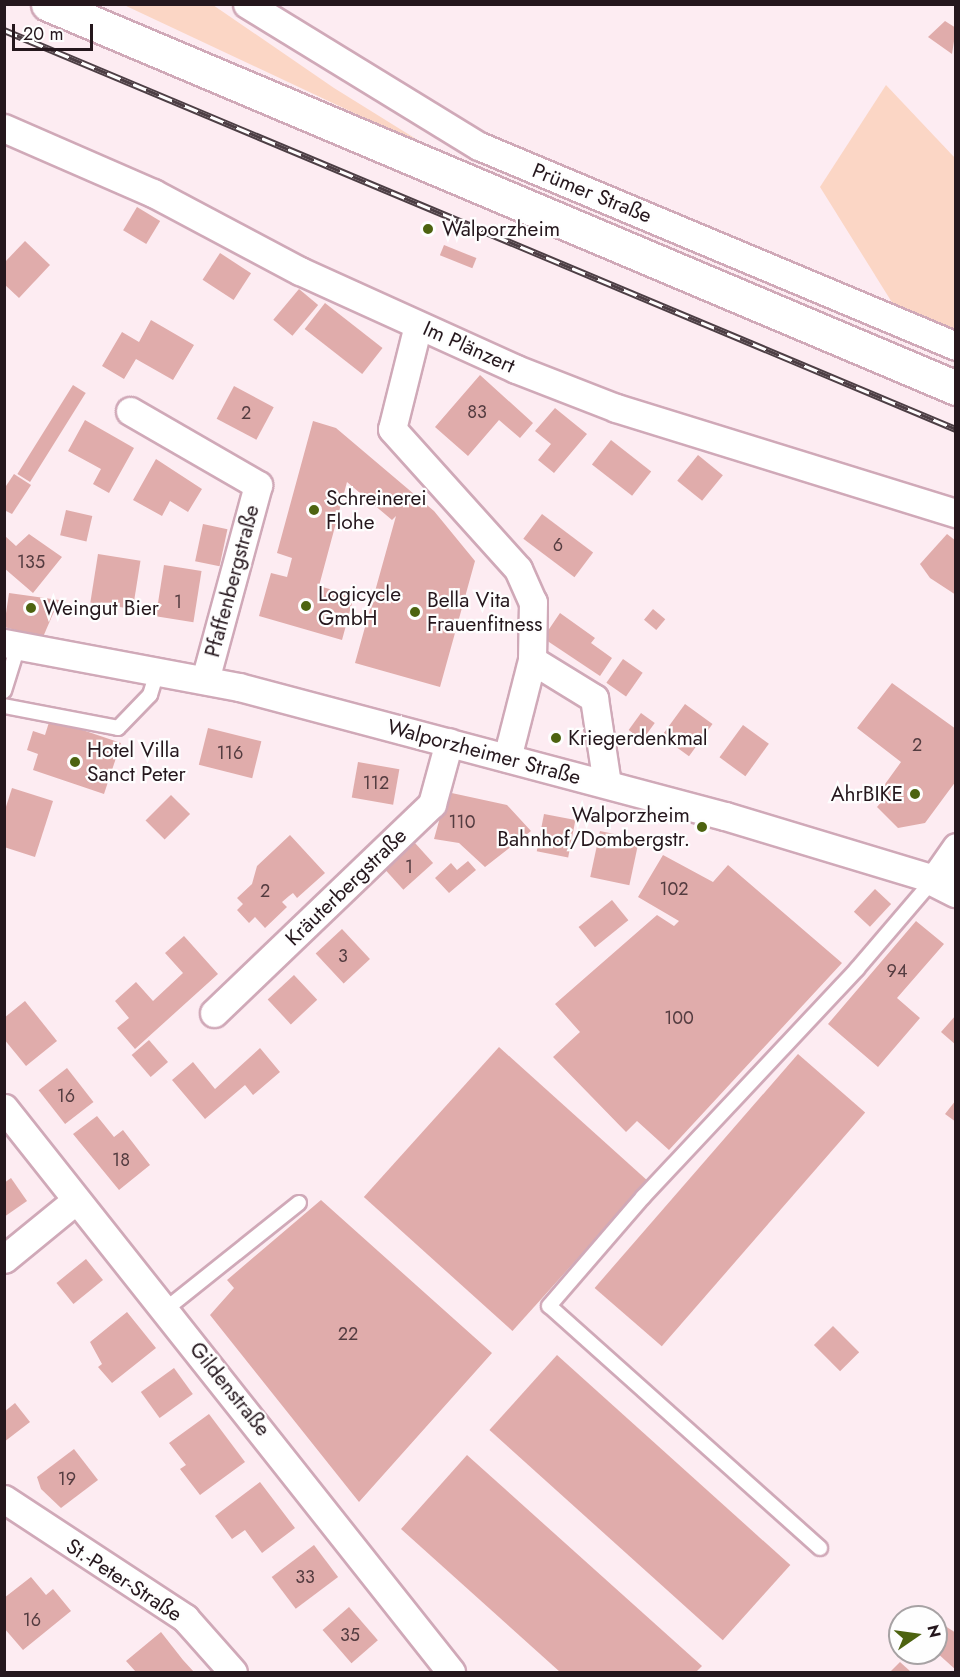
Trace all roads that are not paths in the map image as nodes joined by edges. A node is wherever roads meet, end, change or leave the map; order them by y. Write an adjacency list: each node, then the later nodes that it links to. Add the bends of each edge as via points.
1 (48, 4): 6 (main road)
2 (248, 4): 5 (street, Prümer Straße, via 479,146)
3 (4, 128): 4 (street, Im Plänzert, via 153,193 300,271)
4 (418, 324): 8 (street, Im Plänzert, via 616,408); 10 (street, via 392,429 518,569 533,602)
5 (956, 346)
6 (956, 388)
7 (130, 411): 12 (street, Pfaffenbergstraße, via 258,485)
8 (956, 513)
9 (11, 645): 11 (street, Walporzheimer Straße); 13 (lane)
10 (532, 660): 16 (street); 17 (street, via 594,698)
11 (157, 672): 12 (street, Walporzheimer Straße); 14 (lane, via 150,695 118,728)
12 (205, 680): 15 (street, Walporzheimer Straße)
13 (4, 691)
14 (4, 706)
15 (448, 742): 16 (street, Walporzheimer Straße); 20 (street, Kräuterbergstraße, via 432,804)
16 (507, 758): 17 (street, Walporzheimer Straße)
17 (607, 784): 19 (street, Walporzheimer Straße)
18 (956, 847): 19 (street)
19 (945, 884): 27 (lane, via 857,969 643,1197 549,1306)
20 (214, 1013)
21 (4, 1108): 22 (street, Gildenstraße)
22 (76, 1200): 24 (street); 25 (street, Gildenstraße)
23 (299, 1203): 25 (lane)
24 (4, 1259)
25 (166, 1309): 29 (street, Gildenstraße)
26 (4, 1499): 28 (street, St.-Peter-Straße, via 186,1618)
27 (820, 1548)
28 (233, 1672)
29 (451, 1672)

